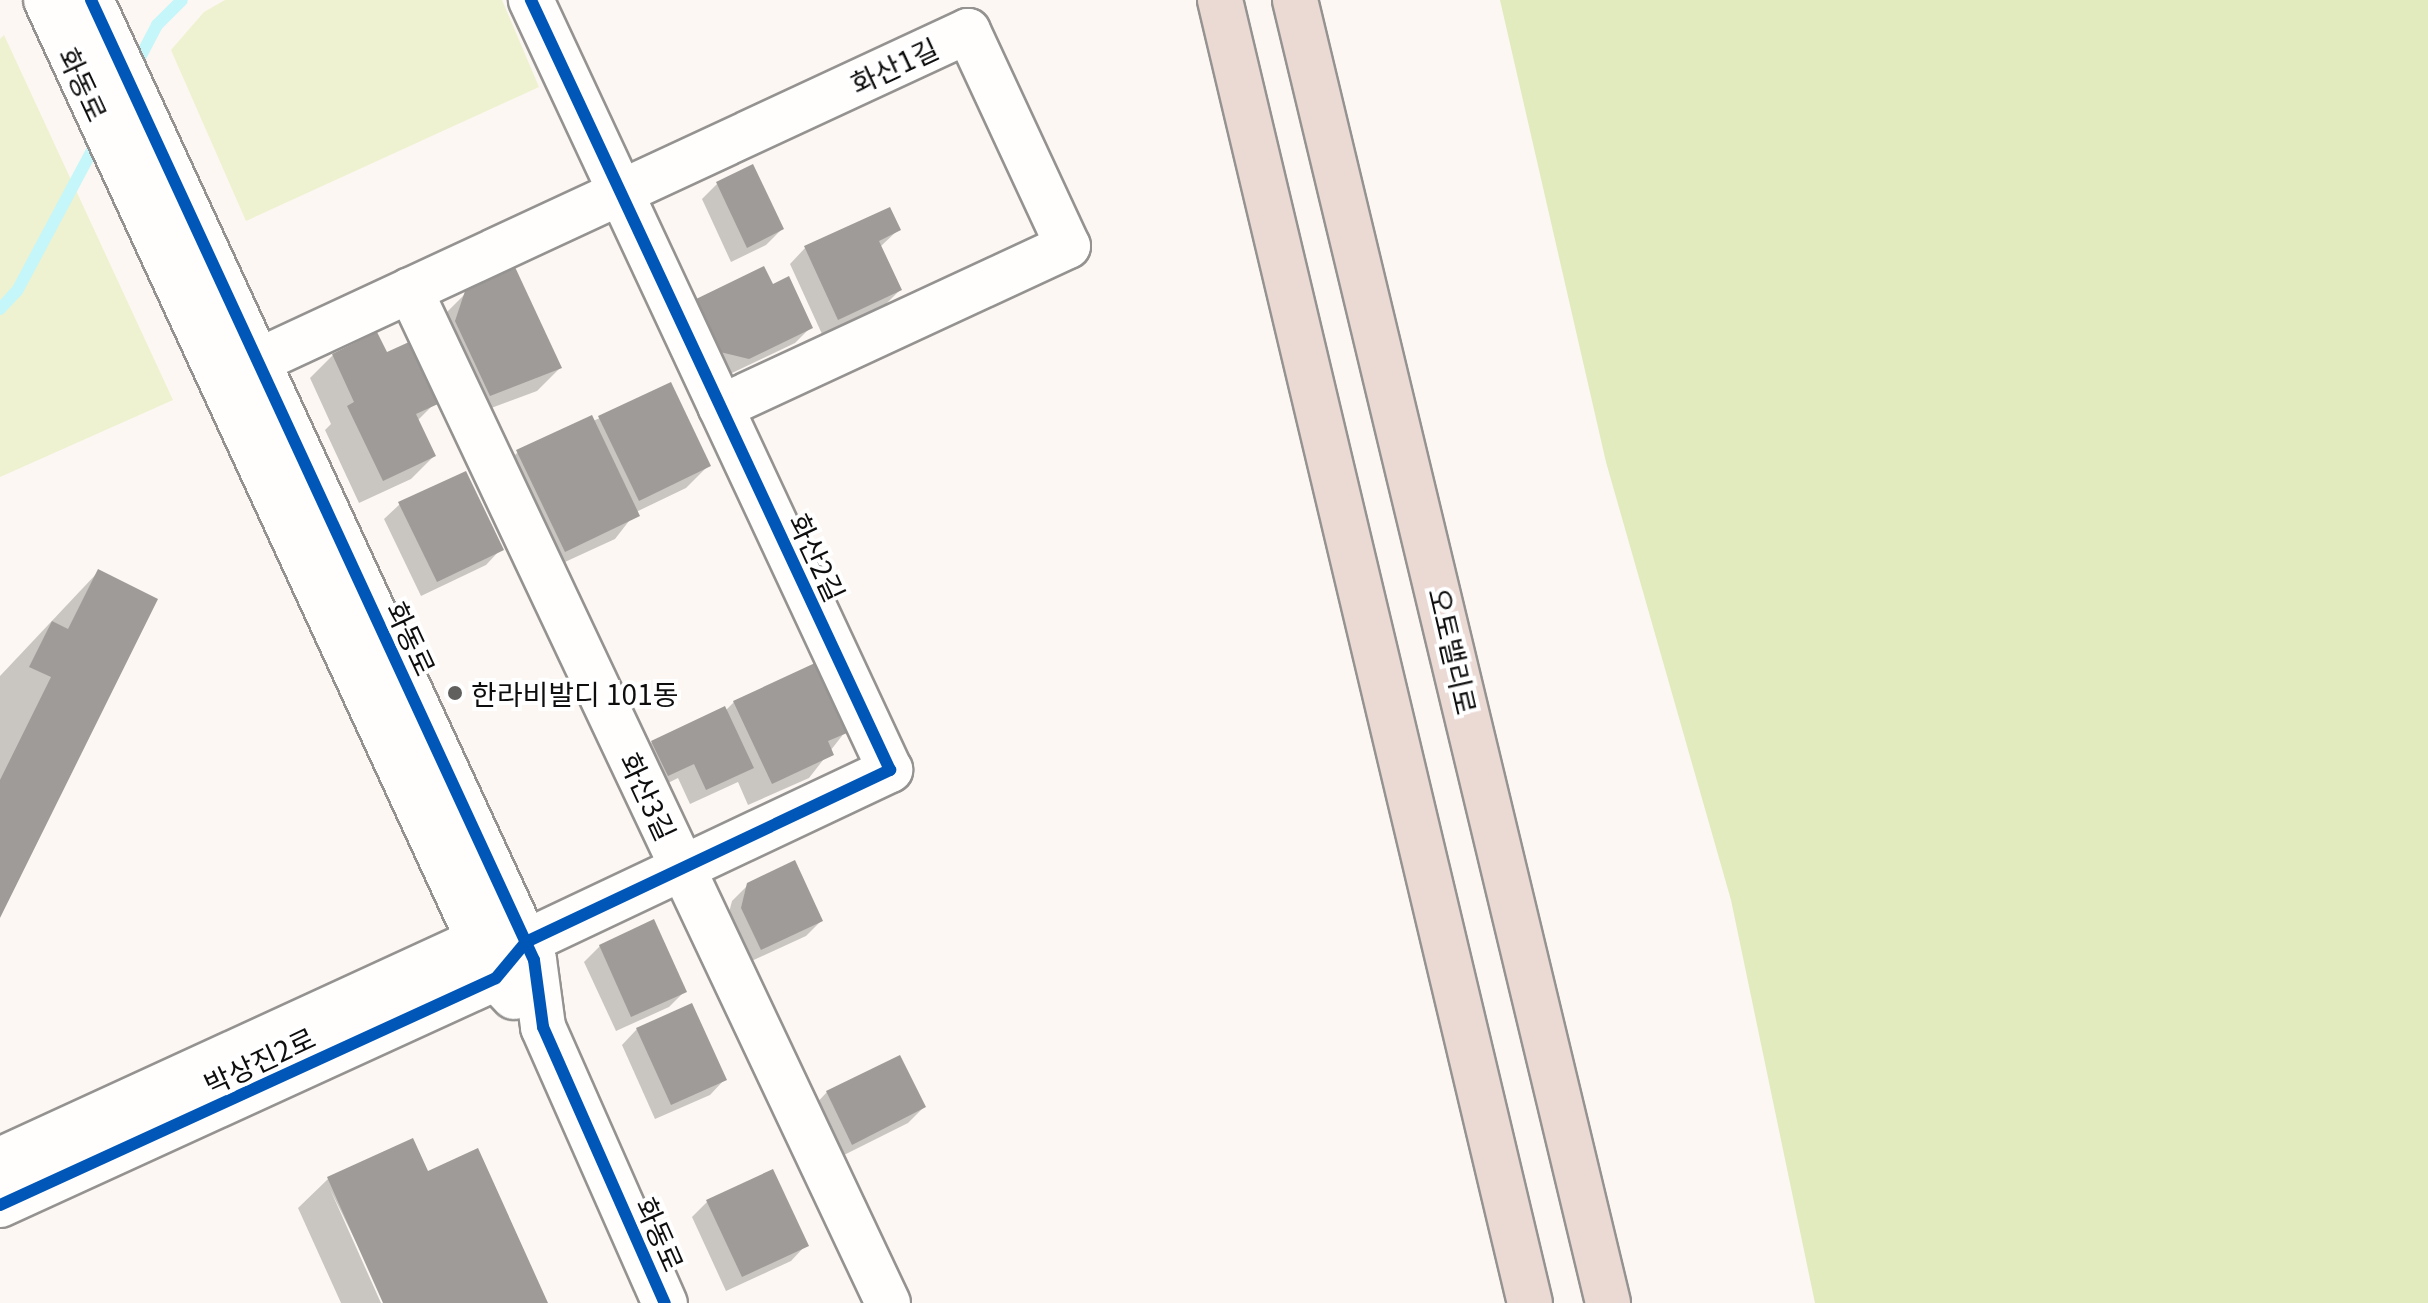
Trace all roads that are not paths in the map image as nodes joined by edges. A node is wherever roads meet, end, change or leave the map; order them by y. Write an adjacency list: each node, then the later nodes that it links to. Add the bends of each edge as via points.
1 (46, 0): 12 (street, 화동로)
2 (91, 0): 8 (street, 화동로)
3 (531, 0): 6 (street, 화산2길)
4 (1220, 0): 18 (highway)
5 (1295, 0): 19 (highway, 오토밸리로)
6 (621, 192): 7 (street, 화산1길); 9 (street, 화산2길); 9 (street, 화산1길, via 968,31 982,59 1068,246)
7 (410, 290): 8 (street, 화산1길); 10 (street, 화산3길)
8 (258, 361): 11 (street, 화동로)
9 (721, 407): 10 (street, 화산2길, via 890,770)
10 (683, 867): 11 (street, 화산2길); 17 (street, 화산3길)
11 (526, 942): 12 (street, 박상진2로); 13 (street, 화동로, via 534,960)
12 (488, 959): 13 (street, 화동로); 14 (street, 박상진2로); 15 (street, 박상진2로)
13 (543, 1027): 16 (street, 화동로)
14 (0, 1160)
15 (0, 1205)
16 (665, 1303)
17 (888, 1303)
18 (1530, 1303)
19 (1608, 1303)

